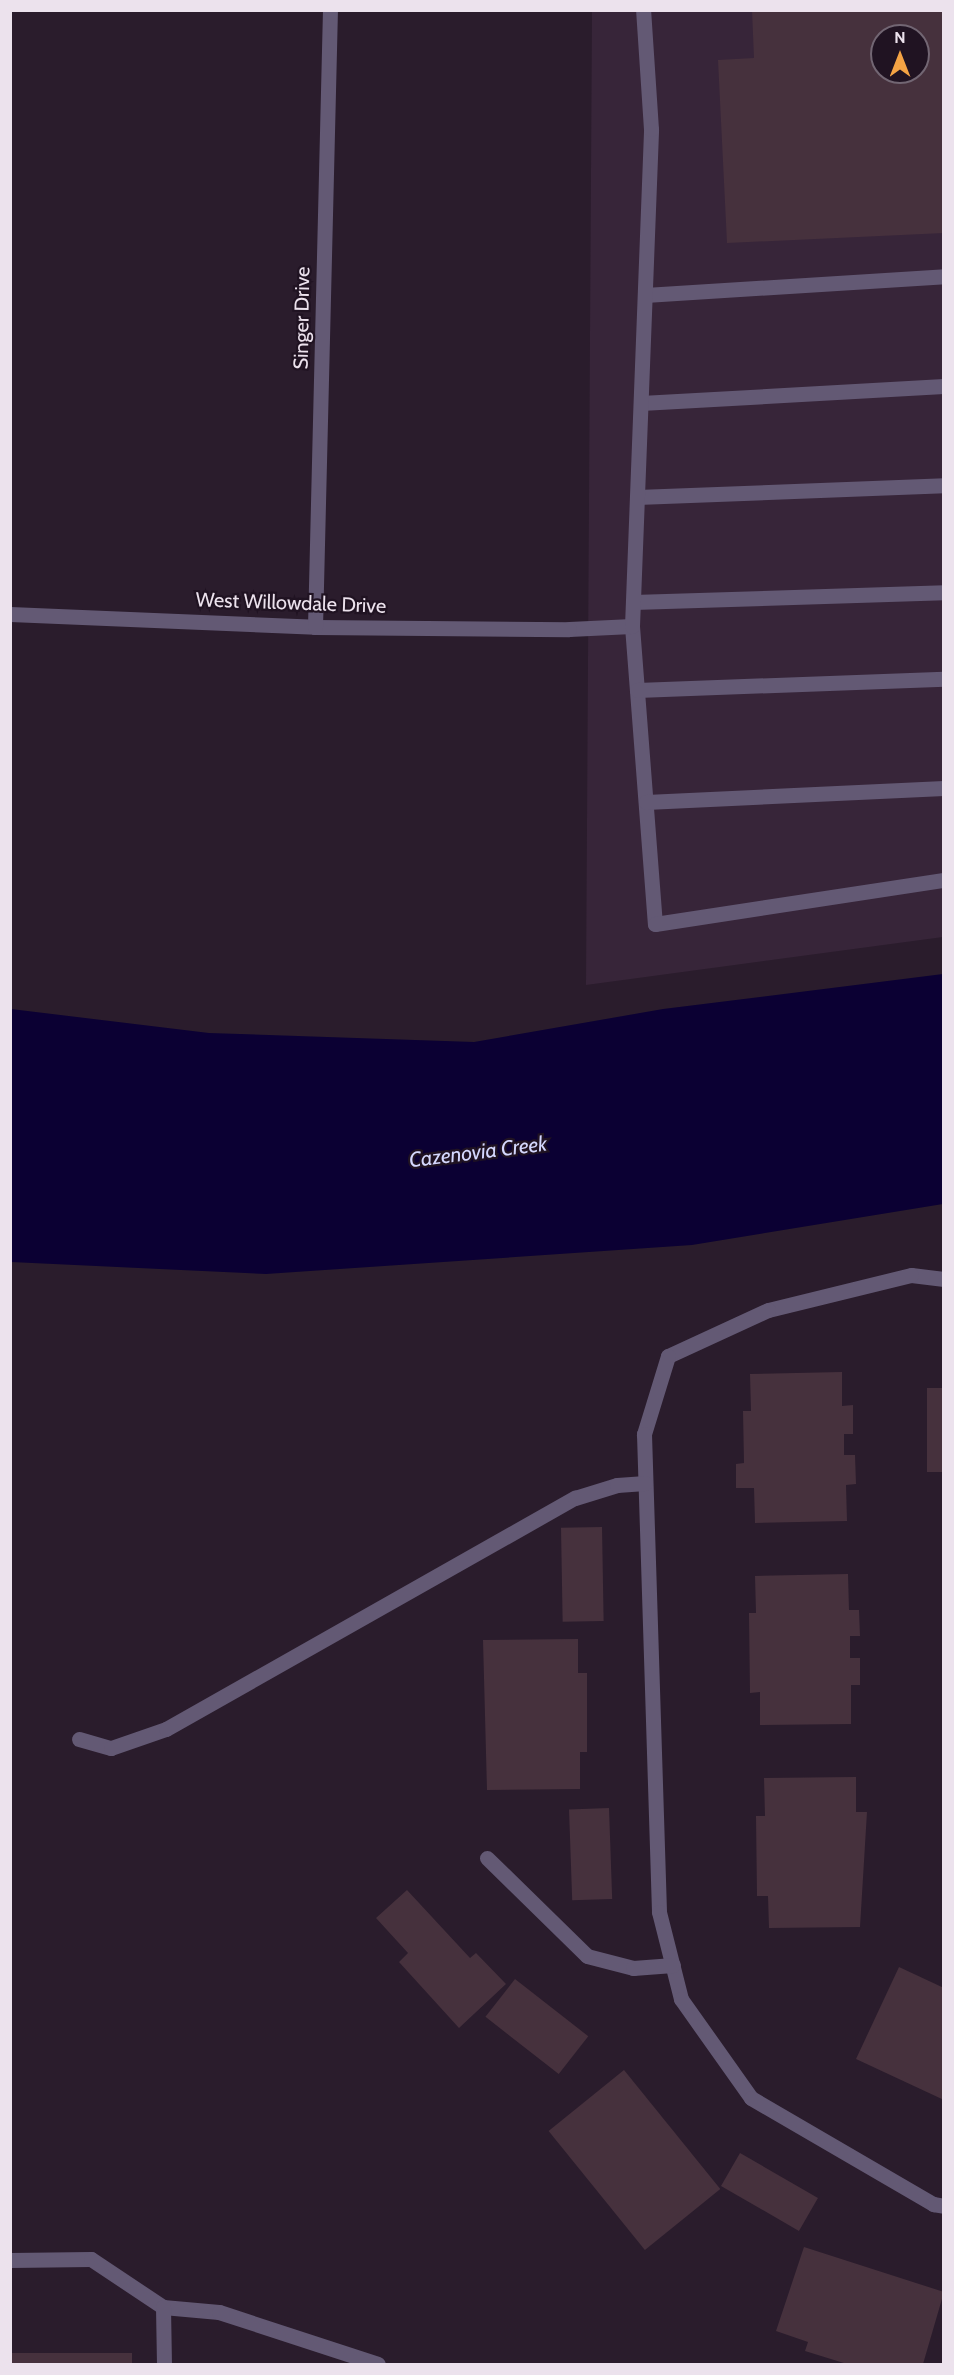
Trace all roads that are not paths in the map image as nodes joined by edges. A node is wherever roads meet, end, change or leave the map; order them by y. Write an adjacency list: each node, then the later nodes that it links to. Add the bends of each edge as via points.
1 (330, 10): 13 (street, Singer Drive)
2 (644, 10): 4 (street, via 651,129)
3 (944, 276): 4 (street)
4 (645, 296): 6 (street)
5 (944, 386): 6 (street)
6 (641, 403): 8 (street)
7 (944, 486): 8 (street)
8 (637, 497): 10 (street)
9 (944, 592): 10 (street)
10 (633, 602): 12 (street)
11 (10, 614): 13 (street, West Willowdale Drive)
12 (632, 626): 13 (street, West Willowdale Drive); 15 (street)
13 (315, 627)
14 (944, 678): 15 (street)
15 (637, 690): 17 (street)
16 (944, 788): 17 (street)
17 (646, 802): 18 (street, via 655,924)
18 (944, 880)
19 (944, 1279): 20 (street, via 911,1275 768,1310 668,1356 644,1434)
20 (645, 1483): 21 (street, via 617,1485 576,1498 166,1729 111,1748); 23 (street, via 659,1912)
21 (79, 1739)
22 (487, 1858): 23 (street, via 587,1956 633,1968)
23 (673, 1965): 24 (street, via 681,1999 751,2098 933,2204)
24 (944, 2206)
25 (10, 2260): 26 (street, via 91,2259)
26 (163, 2307): 27 (street); 28 (street, via 219,2312)
27 (164, 2364)
28 (378, 2364)

